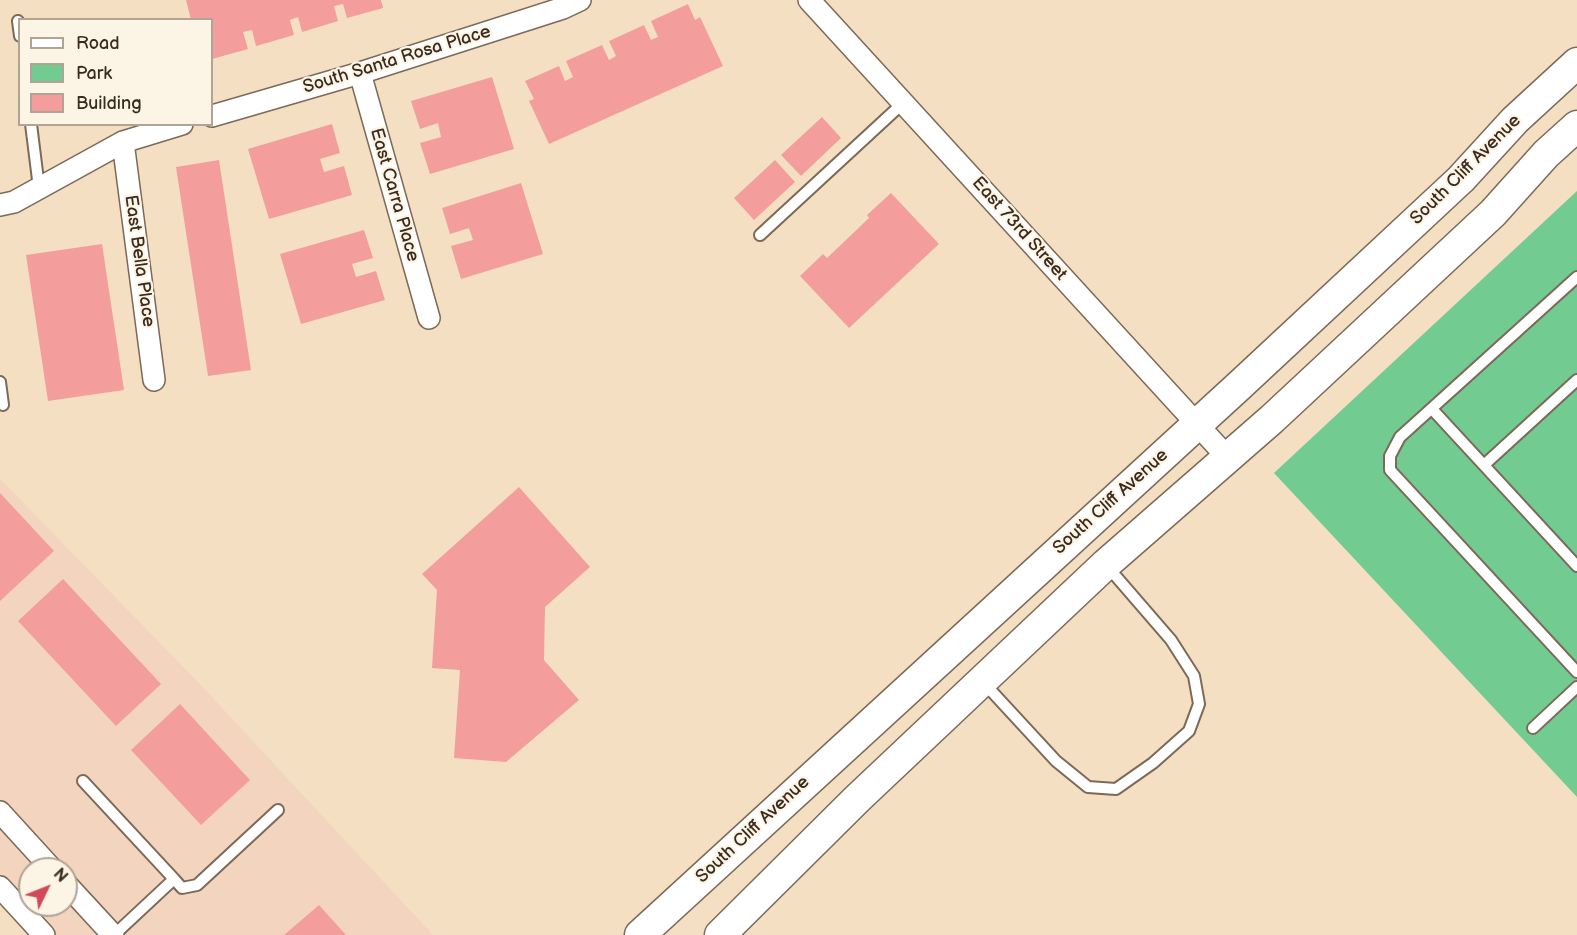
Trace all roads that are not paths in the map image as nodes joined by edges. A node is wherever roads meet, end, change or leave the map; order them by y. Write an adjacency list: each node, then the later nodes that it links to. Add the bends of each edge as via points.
1 (580, 0): 4 (street, South Santa Rosa Place)
2 (809, 0): 5 (street, East 73rd Street)
3 (1577, 63): 21 (main road, South Cliff Avenue, via 1515,120 1461,179)
4 (360, 73): 6 (street, South Santa Rosa Place); 15 (street, East Carra Place)
5 (903, 103): 13 (lane); 21 (street, East 73rd Street)
6 (213, 116)
7 (31, 126): 11 (lane)
8 (175, 126): 10 (street)
9 (1577, 126): 22 (main road, via 1493,213)
10 (123, 142): 11 (street); 16 (street, East Bella Place)
11 (39, 188): 12 (street)
12 (0, 205)
13 (760, 235)
14 (1577, 277): 20 (lane)
15 (429, 318)
16 (154, 380)
17 (1577, 380): 23 (lane)
18 (0, 382): 19 (lane)
19 (3, 405)
20 (1432, 409): 23 (lane); 26 (lane, via 1400,437 1390,456 1390,470)
21 (1197, 424): 22 (street, East 73rd Street); 39 (main road, South Cliff Avenue)
22 (1228, 458): 24 (main road)
23 (1484, 465): 25 (lane)
24 (1106, 564): 27 (main road); 27 (lane, via 1171,639 1194,676 1200,704 1189,731 1116,789 1088,787 1056,761)
25 (1577, 566)
26 (1577, 672)
27 (982, 681): 40 (main road)
28 (1577, 687): 29 (lane)
29 (1533, 728)
30 (83, 781): 34 (lane)
31 (278, 810): 34 (lane, via 197,885 182,888)
32 (0, 812): 33 (street)
33 (41, 857)
34 (174, 879): 38 (lane)
35 (0, 887): 37 (street)
36 (78, 897): 38 (street)
37 (44, 935)
38 (113, 935)
39 (640, 935)
40 (720, 935)

